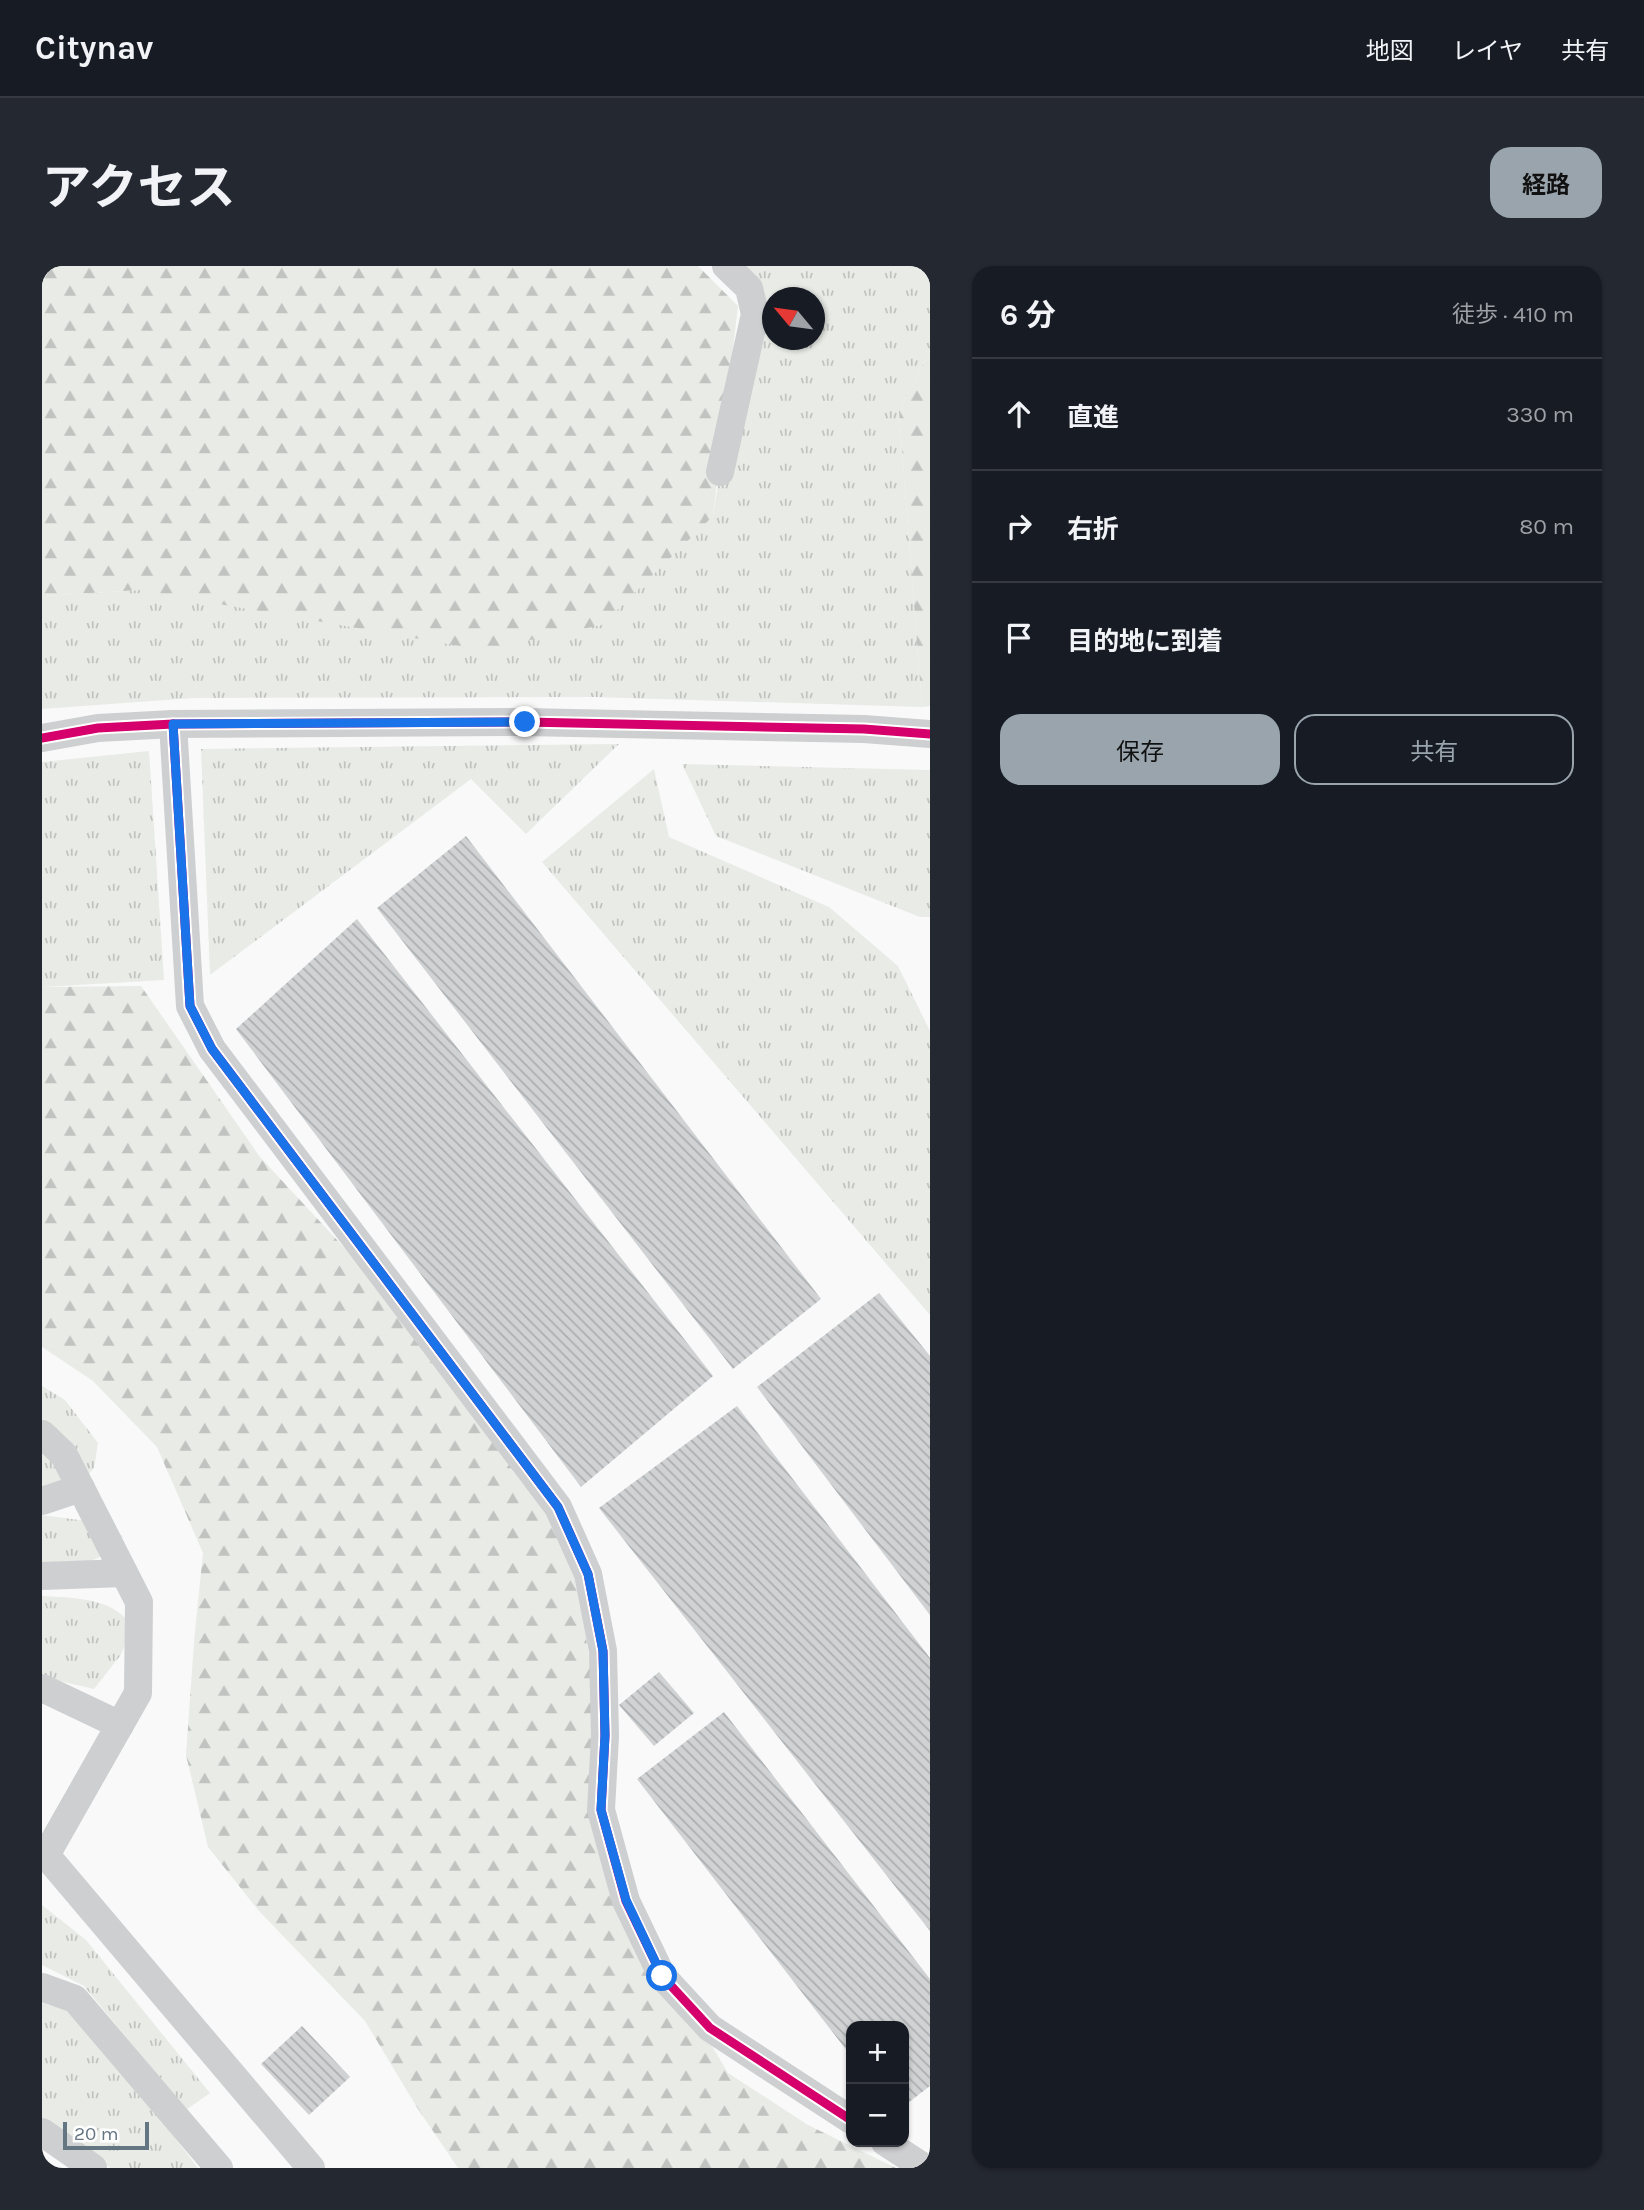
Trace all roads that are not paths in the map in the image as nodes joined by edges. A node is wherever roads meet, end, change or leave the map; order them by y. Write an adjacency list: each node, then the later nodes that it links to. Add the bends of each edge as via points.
1 (726, 266): 2 (street, via 749,288 755,314)
2 (720, 472)
3 (173, 724): 4 (street, via 525,722); 5 (street, via 97,728); 15 (street, via 190,1006 212,1049 558,1507 588,1574 603,1651 601,1810 626,1900 662,1976 710,2028)
4 (930, 734)
5 (42, 738)
6 (42, 1434): 7 (street, via 64,1455)
7 (80, 1488): 8 (street); 9 (street)
8 (42, 1501)
9 (124, 1573): 10 (street); 12 (street, via 139,1602 138,1693)
10 (42, 1576)
11 (42, 1688): 12 (street)
12 (120, 1725): 13 (street)
13 (44, 1856): 20 (street)
14 (42, 1987): 19 (street, via 75,1999)
15 (846, 2117)
16 (42, 2133): 18 (street)
17 (893, 2147): 21 (street)
18 (93, 2168)
19 (219, 2168)
20 (312, 2168)
21 (925, 2168)

